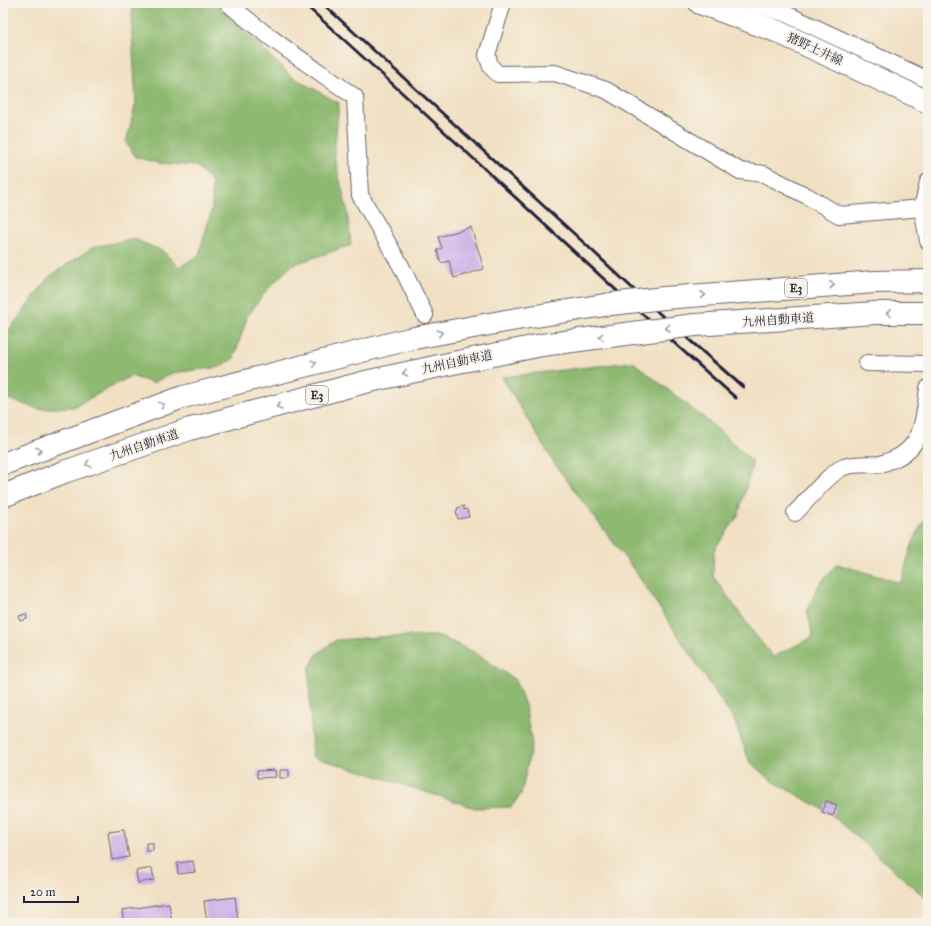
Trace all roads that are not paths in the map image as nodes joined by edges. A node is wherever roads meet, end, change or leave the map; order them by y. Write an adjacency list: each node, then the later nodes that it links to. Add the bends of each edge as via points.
1 (228, 3): 12 (street, via 355,97 360,195 402,266)
2 (503, 3): 8 (street, via 487,54 491,67 498,74 555,74 606,90 740,171 764,174 839,215)
3 (700, 3): 6 (main road, 猪野土井線, via 776,31)
4 (752, 3): 5 (street, via 784,13)
5 (928, 80)
6 (928, 102)
7 (928, 182): 8 (street)
8 (922, 208): 9 (street)
9 (928, 241)
10 (928, 281): 16 (main road, E3, one-way to 10, bridge, via 183,398 409,339 511,320 664,298 875,282)
11 (928, 312): 17 (main road, 九州自動車道 / E3, one-way to 17, bridge, via 695,325 542,345 365,382 190,429 64,472)
12 (425, 315)
13 (867, 363): 14 (street)
14 (928, 364)
15 (928, 388): 18 (street, via 924,420 916,442 901,456 882,464 843,467 831,475)
16 (3, 464)
17 (3, 496)
18 (795, 513)

